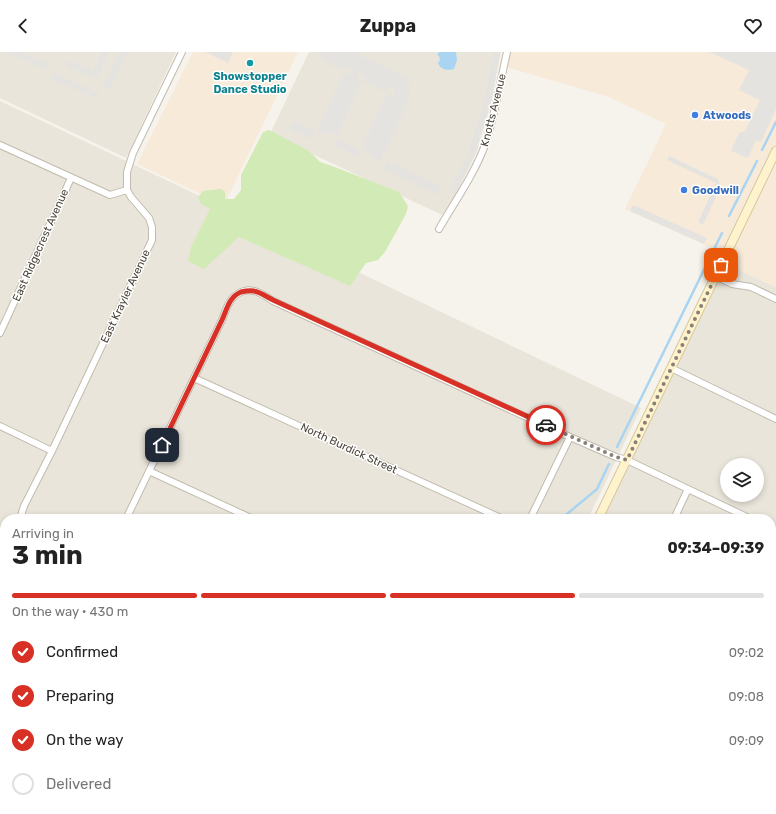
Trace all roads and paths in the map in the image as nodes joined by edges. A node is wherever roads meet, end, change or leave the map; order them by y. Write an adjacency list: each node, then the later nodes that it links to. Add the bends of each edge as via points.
1 (182, 52): 6 (street, via 133,153 127,172)
2 (507, 52): 7 (street, Knotts Avenue, via 493,119 484,146 465,188)
3 (0, 145): 5 (street)
4 (776, 151): 8 (street)
5 (71, 178): 6 (street, via 110,195); 10 (street, East Ridgecrest Avenue)
6 (127, 190): 16 (street, East Krayler Avenue, via 149,218 152,240)
7 (439, 229)
8 (715, 276): 9 (street, via 732,284 751,287); 11 (street)
9 (776, 299)
10 (0, 333)
11 (671, 368): 13 (street); 17 (street)
12 (194, 378): 15 (street, via 230,301 238,294 253,290); 18 (street); 23 (street, North Burdick Street)
13 (776, 419)
14 (0, 426): 16 (street)
15 (570, 437): 17 (street); 24 (street)
16 (52, 451): 20 (street, East Krayler Avenue)
17 (627, 460): 19 (street); 25 (street)
18 (149, 471): 21 (street); 22 (street)
19 (688, 489): 26 (street); 27 (street)
20 (22, 514)
21 (128, 514)
22 (242, 514)
23 (492, 514)
24 (532, 514)
25 (600, 514)
26 (676, 514)
27 (740, 514)

